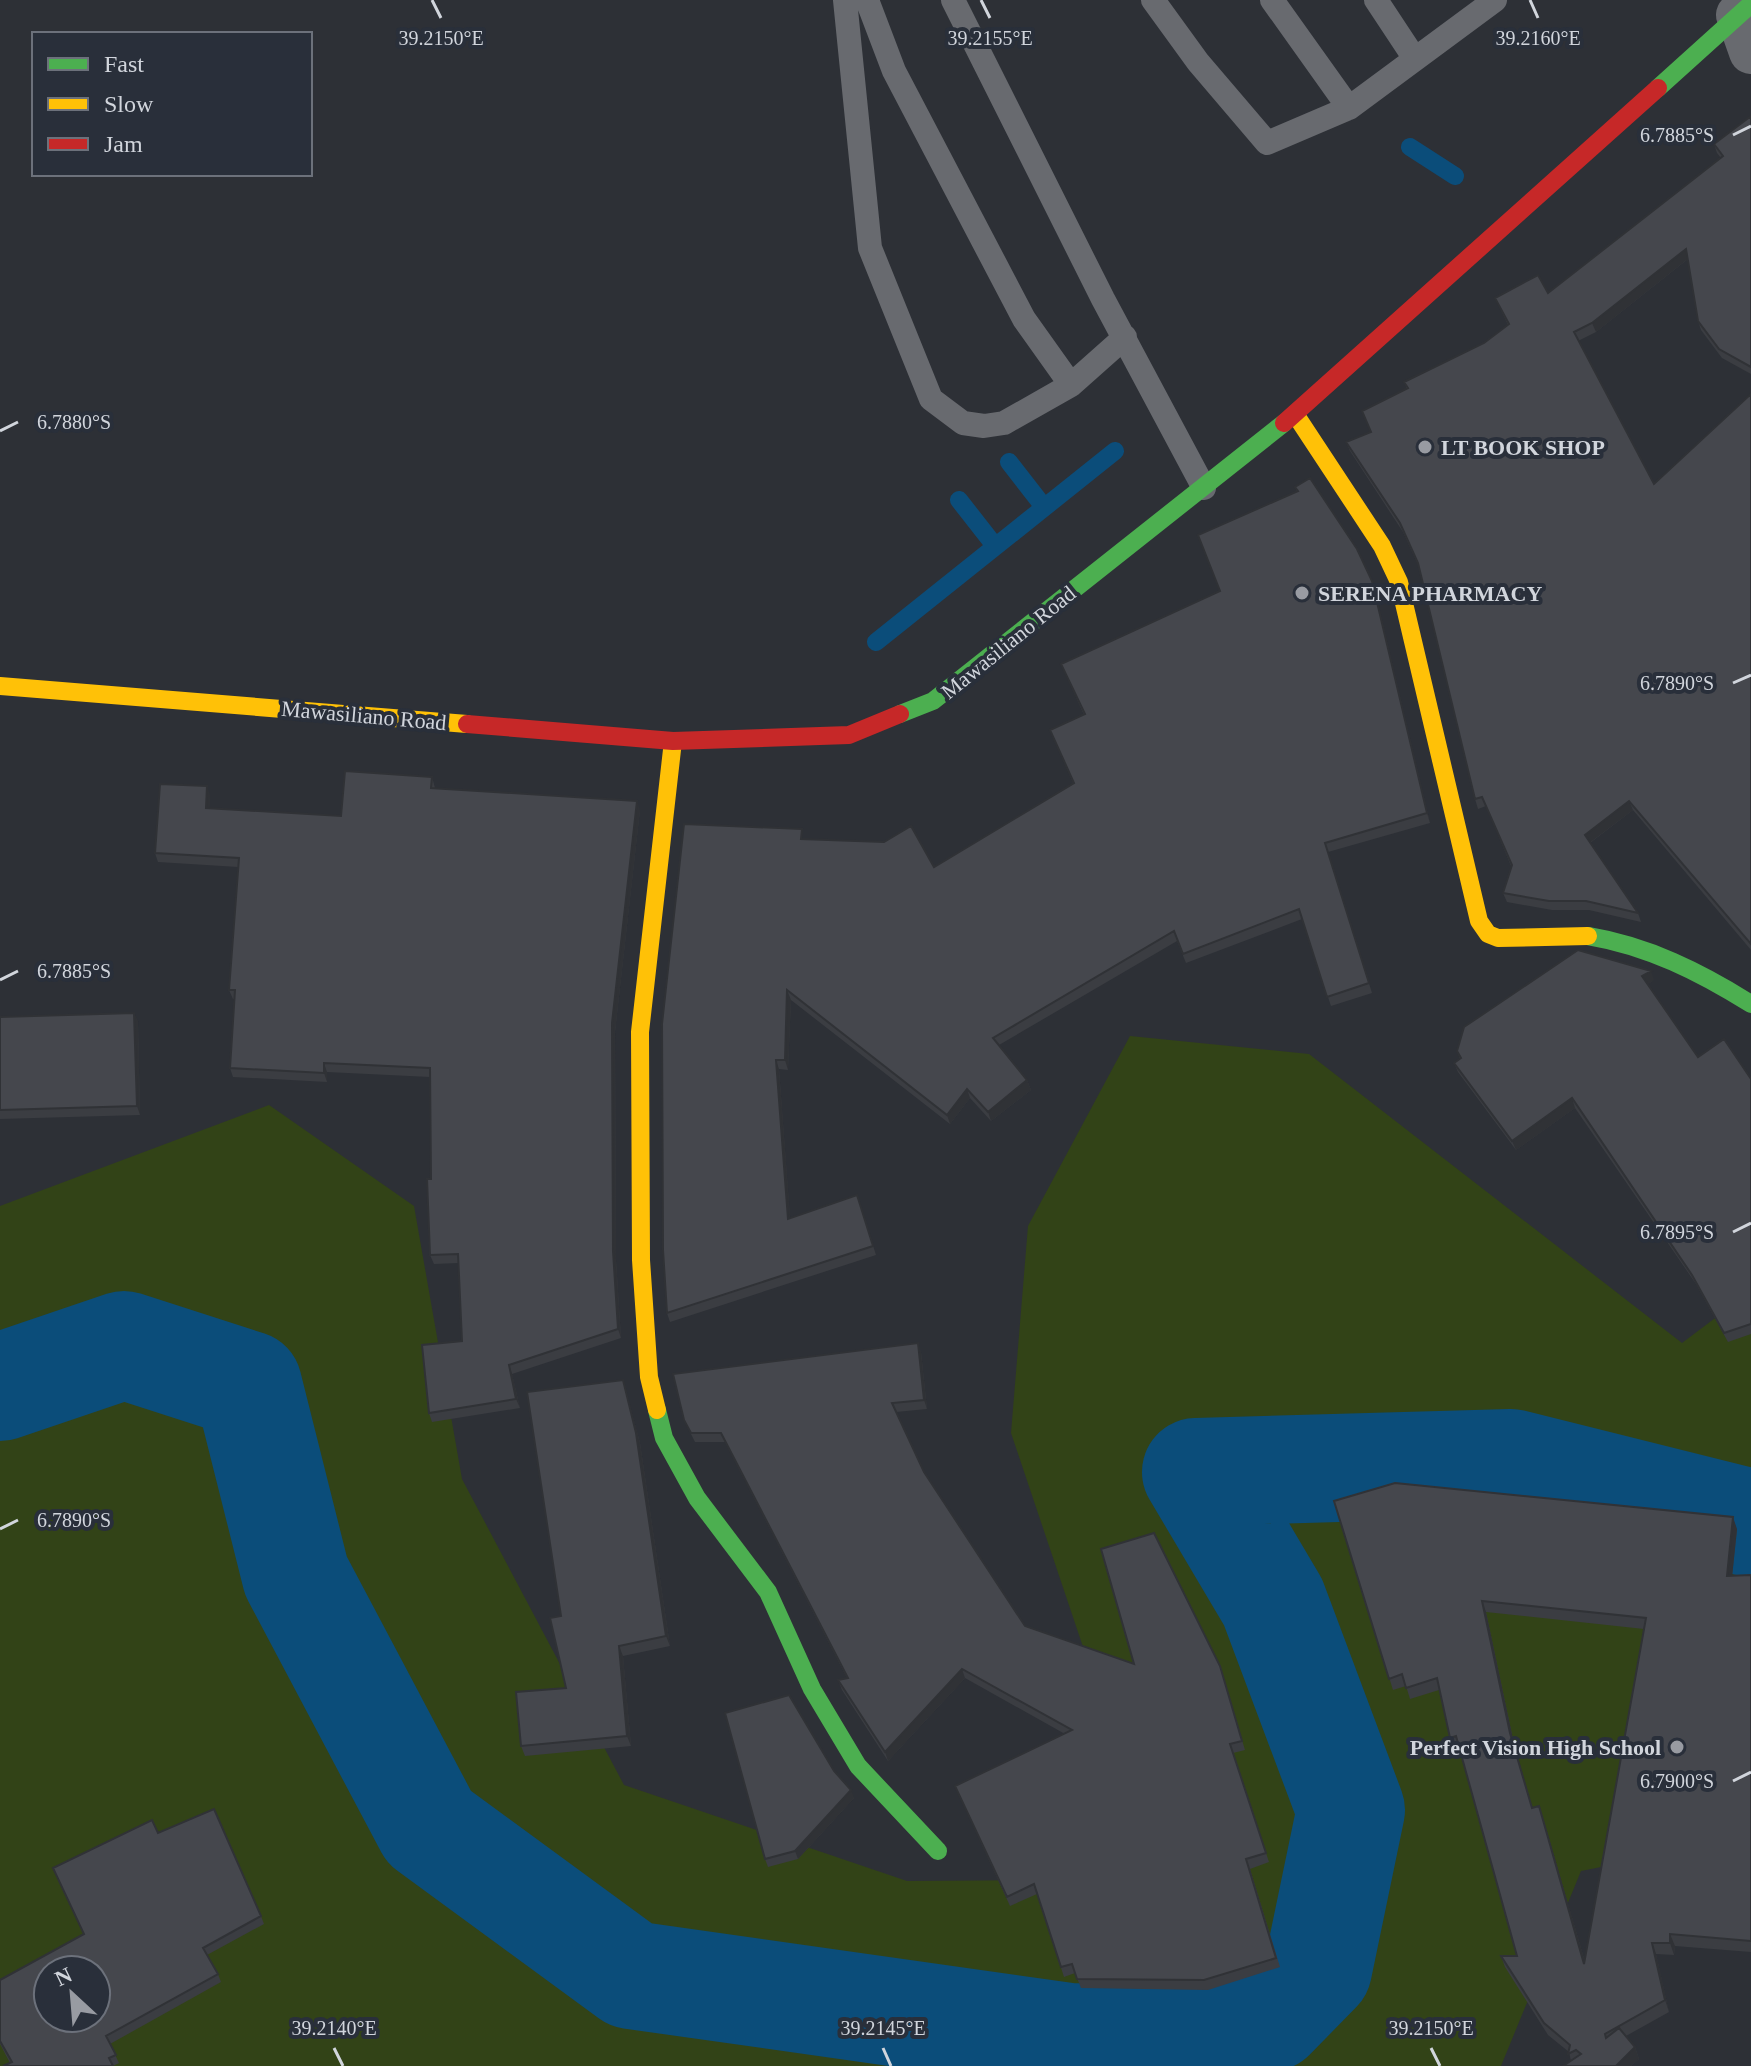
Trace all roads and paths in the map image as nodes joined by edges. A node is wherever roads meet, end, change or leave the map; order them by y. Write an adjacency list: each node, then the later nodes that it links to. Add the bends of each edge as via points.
1 (845, 0): 12 (lane, via 870,248 931,399 963,423 984,426 1004,423)
2 (867, 0): 12 (lane, via 894,71 1024,319)
3 (953, 0): 11 (lane)
4 (1153, 0): 10 (lane, via 1267,143)
5 (1272, 0): 10 (lane)
6 (1376, 0): 9 (lane)
7 (1491, 1): 9 (lane)
8 (1744, 18): 13 (street, Mawasiliano Road)
9 (1415, 59): 10 (lane)
10 (1349, 108)
11 (1125, 337): 12 (lane); 14 (lane)
12 (1071, 385)
13 (1295, 414): 14 (street, Mawasiliano Road); 17 (street, via 1382,546 1399,582 1477,918 1485,933 1498,939 1586,935 1651,952)
14 (1204, 488): 16 (street, Mawasiliano Road, via 933,701 849,735)
15 (0, 686): 16 (street, Mawasiliano Road)
16 (673, 741): 18 (street, via 640,1032 641,1260 649,1377 664,1438 697,1498 768,1592 812,1689 858,1766)
17 (1751, 1004)
18 (938, 1851)

